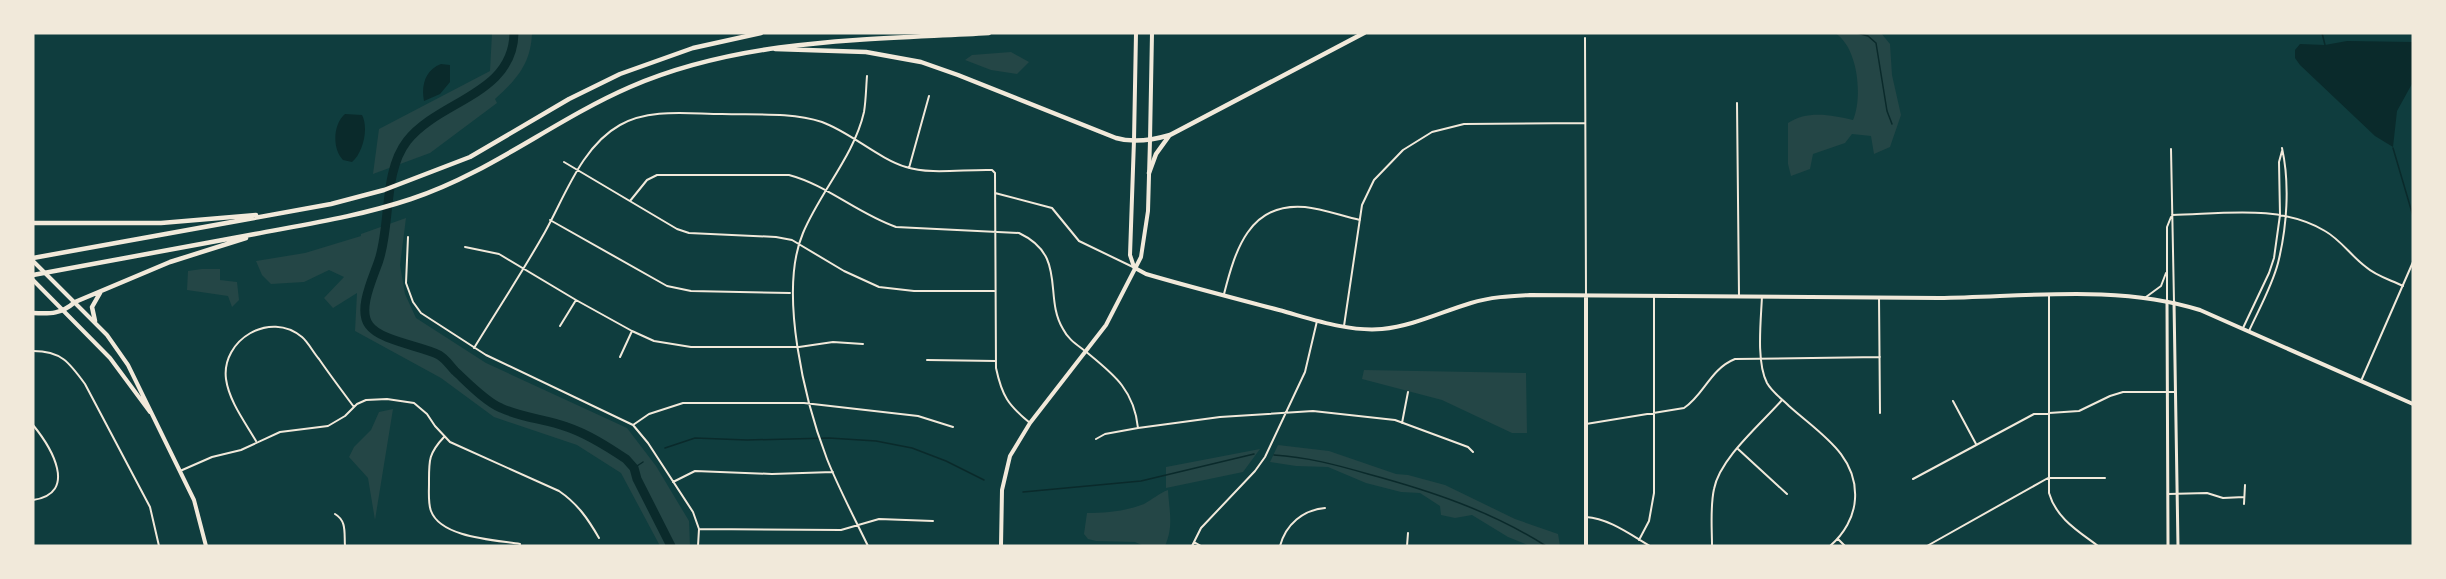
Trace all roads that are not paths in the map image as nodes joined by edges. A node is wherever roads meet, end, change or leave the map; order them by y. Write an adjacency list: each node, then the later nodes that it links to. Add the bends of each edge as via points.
1 (761, 33): 24 (highway, via 693,48 620,74 470,157 432,173 365,196)
2 (989, 33): 7 (highway)
3 (1136, 33): 14 (main road)
4 (1152, 33): 15 (main road)
5 (1364, 33): 12 (highway)
6 (1585, 38): 11 (street)
7 (769, 48): 14 (highway, via 849,51 914,61 1116,138); 32 (highway, via 698,64 628,88 494,163 429,193 362,214)
8 (867, 76): 13 (street, via 863,114)
9 (929, 96): 18 (street)
10 (1737, 103): 50 (street)
11 (1586, 123): 29 (street, via 1474,124 1432,132 1403,150 1374,180); 49 (street)
12 (1170, 135): 15 (highway); 20 (highway, via 1156,154)
13 (855, 139): 18 (street); 19 (street, via 821,122 800,118 661,113 620,125 600,140); 21 (street)
14 (1134, 140): 15 (highway); 39 (main road, via 1130,255)
15 (1150, 140): 20 (main road)
16 (2171, 149): 25 (street)
17 (564, 162): 19 (street)
18 (909, 168): 22 (street, via 992,170)
19 (578, 171): 23 (street); 28 (street)
20 (1149, 173): 39 (main road, via 1145,241)
21 (826, 190): 23 (street, via 789,175 668,174 647,180); 31 (street, via 881,222 896,226); 34 (street)
22 (995, 193): 31 (street); 39 (street, via 1052,208 1079,240)
23 (630, 201): 34 (street, via 689,233 776,237)
24 (268, 215): 30 (highway, via 161,223); 36 (highway)
25 (2172, 215): 26 (street); 38 (street, via 2167,227); 58 (street)
26 (2280, 215): 27 (street); 27 (street, via 2282,148); 65 (street, via 2272,266)
27 (2286, 215): 43 (street, via 2326,231 2367,268); 67 (street, via 2278,263)
28 (550, 220): 40 (street); 46 (street, via 667,286 691,291)
29 (1360, 220): 48 (street, via 1297,207 1264,216 1240,243); 64 (street)
30 (33, 223)
31 (995, 231): 44 (street); 72 (street, via 1030,238 1047,258 1061,327)
32 (254, 235): 41 (highway); 45 (highway, via 190,255)
33 (408, 237): 70 (street, via 406,283 413,302 432,322)
34 (799, 244): 44 (street, via 879,287); 46 (street)
35 (465, 247): 40 (street, via 499,254)
36 (33, 260): 57 (main road)
37 (2413, 262): 43 (street)
38 (2167, 267): 54 (street, via 2161,286); 56 (street)
39 (1135, 268): 48 (main road); 72 (main road, via 1106,325)
40 (523, 269): 55 (street); 70 (street)
41 (33, 274)
42 (33, 280): 59 (main road)
43 (2403, 286): 78 (street)
44 (995, 291): 77 (street)
45 (101, 292): 57 (highway); 61 (highway, via 92,306)
46 (792, 293): 69 (street)
47 (1654, 295): 49 (main road); 50 (main road); 89 (street)
48 (1223, 296): 62 (main road)
49 (1586, 296): 64 (main road, via 1494,298 1400,326); 94 (main road)
50 (1739, 296): 51 (main road)
51 (1762, 296): 53 (main road); 74 (street)
52 (2049, 296): 53 (main road); 54 (main road); 91 (street)
53 (1879, 297): 75 (street)
54 (2145, 298): 56 (main road)
55 (576, 300): 63 (street); 66 (street)
56 (2167, 301): 58 (main road); 80 (street)
57 (75, 302): 59 (highway); 61 (main road)
58 (2174, 302): 65 (main road); 81 (street)
59 (64, 311): 60 (highway); 87 (main road, via 114,363)
60 (33, 314)
61 (94, 321): 87 (main road, via 128,365)
62 (1317, 321): 64 (main road); 88 (street, via 1305,372)
63 (560, 326)
64 (1344, 327)
65 (2243, 328): 67 (main road)
66 (632, 331): 69 (street, via 654,341 691,347); 73 (street)
67 (2249, 331): 78 (main road)
68 (864, 344): 69 (street, via 833,342)
69 (799, 347): 84 (street)
70 (474, 348): 96 (street)
71 (33, 351): 130 (street, via 57,354 85,384 150,507)
72 (1085, 351): 92 (main road); 98 (street, via 1114,375 1131,398)
73 (620, 357)
74 (1762, 357): 75 (street); 82 (street, via 1767,383); 89 (street, via 1727,362 1715,371 1690,404)
75 (1880, 357): 90 (street)
76 (927, 360): 77 (street)
77 (996, 361): 92 (street, via 1003,396)
78 (2361, 382): 85 (main road)
79 (1408, 392): 93 (street)
80 (2167, 392): 81 (street); 91 (street, via 2123,392 2079,411); 113 (street)
81 (2175, 392): 114 (street)
82 (1782, 400): 103 (street); 126 (street, via 1834,445 1852,471 1855,505 1849,524)
83 (1953, 401): 102 (street)
84 (810, 404): 96 (street, via 683,403 649,414); 97 (street, via 918,416); 106 (street)
85 (2413, 404)
86 (354, 407): 99 (street, via 366,400 414,404); 101 (street, via 328,426 280,432); 101 (street, via 303,337 284,328 257,328 237,344 225,368 230,393)
87 (150, 412): 105 (main road)
88 (1286, 412): 93 (street, via 1325,411); 98 (street); 128 (street, via 1256,471 1208,520)
89 (1655, 413): 94 (street); 127 (street, via 1653,508)
90 (1880, 413)
91 (2049, 414): 102 (street, via 2034,414); 107 (street)
92 (1030, 423): 135 (main road, via 1005,471)
93 (1402, 423): 104 (street)
94 (1586, 424): 120 (main road)
95 (33, 425): 116 (street, via 59,474 55,490)
96 (633, 425): 110 (street)
97 (953, 427)
98 (1138, 428): 100 (street)
99 (444, 437): 125 (street, via 573,500); 129 (street, via 430,454 429,464 431,511 436,520 460,533)
100 (1096, 439)
101 (257, 441): 105 (street)
102 (1977, 444): 109 (street)
103 (1738, 449): 112 (street); 142 (street, via 1725,463 1713,490)
104 (1473, 452)
105 (180, 471): 131 (main road, via 194,500)
106 (833, 472): 110 (street, via 694,471); 122 (street)
107 (2049, 478): 108 (street); 145 (street); 146 (street, via 2055,510)
108 (2105, 478)
109 (1913, 479)
110 (673, 482): 123 (street)
111 (2246, 485): 115 (street)
112 (1787, 494)
113 (2168, 495): 114 (street); 147 (street)
114 (2177, 495): 115 (street); 148 (street)
115 (2244, 497): 117 (street)
116 (33, 500)
117 (2244, 504)
118 (1325, 508): 138 (street, via 1300,516 1290,525)
119 (335, 514): 132 (street, via 344,524)
120 (1586, 517): 127 (street, via 1607,522); 140 (main road)
121 (933, 520): 122 (street, via 879,519)
122 (858, 525): 123 (street, via 841,530); 134 (street)
123 (699, 529): 133 (street)
124 (1408, 533): 139 (street)
125 (599, 538)
126 (1838, 539): 143 (street); 144 (street)
127 (1639, 540): 141 (street)
128 (1194, 542): 136 (street); 137 (street)
129 (520, 544)
130 (159, 546)
131 (206, 546)
132 (345, 546)
133 (698, 546)
134 (868, 546)
135 (1001, 546)
136 (1192, 546)
137 (1201, 546)
138 (1280, 546)
139 (1407, 546)
140 (1586, 546)
141 (1650, 546)
142 (1712, 546)
143 (1830, 546)
144 (1845, 546)
145 (1927, 546)
146 (2098, 546)
147 (2168, 546)
148 (2178, 546)

